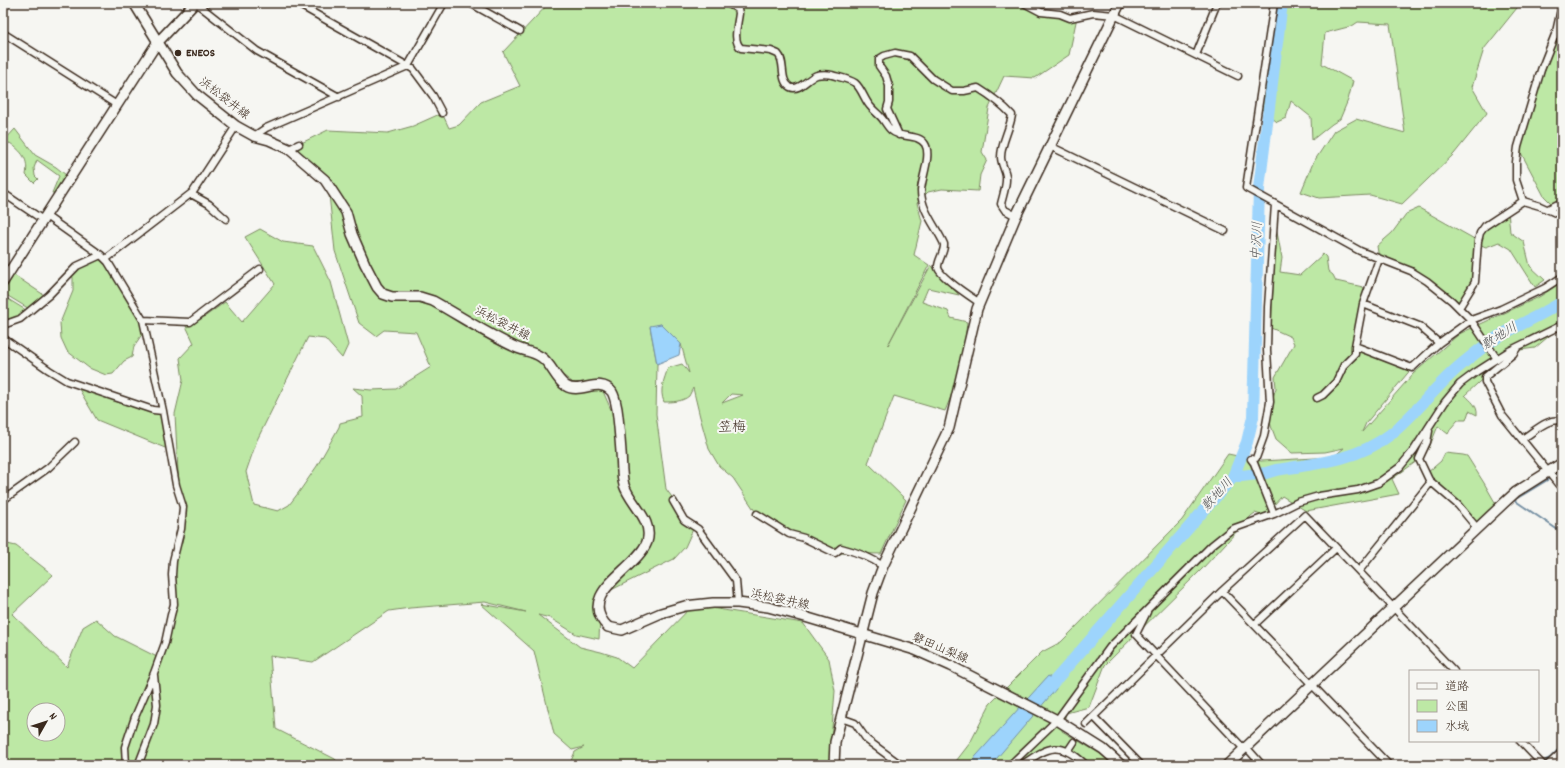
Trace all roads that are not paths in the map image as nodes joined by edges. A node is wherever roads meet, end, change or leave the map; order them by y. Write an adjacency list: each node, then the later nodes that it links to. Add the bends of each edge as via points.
1 (134, 3): 15 (main road, 浜松袋井線)
2 (195, 3): 15 (main road); 19 (street, via 256,51)
3 (296, 3): 17 (street)
4 (444, 3): 17 (street)
5 (470, 3): 13 (street)
6 (727, 3): 23 (street, via 739,13 736,41 738,46 778,54 782,61 784,79 789,86 797,87 816,75 849,80 855,83 869,105)
7 (1024, 3): 12 (street, via 1041,12 1070,18 1092,13)
8 (1120, 3): 12 (main road)
9 (1217, 3): 16 (street)
10 (1274, 3): 32 (street, via 1246,188)
11 (1562, 6): 30 (street, via 1556,32 1541,70 1518,147 1516,180)
12 (1114, 15): 16 (street); 26 (main road)
13 (520, 31)
14 (3, 33): 20 (street)
15 (158, 43): 20 (main road); 22 (main road, 浜松袋井線, via 185,84)
16 (1196, 54): 18 (street)
17 (408, 66): 19 (street); 21 (street, via 433,96)
18 (1238, 76)
19 (339, 96): 24 (street, via 266,128)
20 (117, 105): 36 (main road)
21 (442, 113)
22 (236, 126): 24 (main road, 浜松袋井線); 29 (street)
23 (899, 135): 34 (street, via 887,109 889,86 879,66 879,59 884,56 894,53 910,56 933,79 952,91 978,88 990,95 1012,114 1001,156 1006,183 1001,204 1005,210); 44 (street, via 915,138 925,144 927,151 921,191 925,209 944,244 938,269 943,276)
24 (254, 136): 27 (main road, 浜松袋井線)
25 (299, 144): 27 (street)
26 (1050, 146): 34 (main road); 38 (street)
27 (289, 149): 75 (main road, 浜松袋井線, via 325,180 340,201 365,264 383,294 392,297 420,297 433,301 514,347 542,358 566,386 574,389 601,386 607,387 613,393 624,486 643,516 649,535 640,552 601,595 598,608 603,622 608,627 622,630 661,613 685,606)
28 (3, 193): 36 (street)
29 (191, 194): 37 (street, via 209,204); 39 (street)
30 (1523, 201): 33 (street); 46 (street, via 1485,226 1480,233 1475,282)
31 (1562, 202): 33 (street)
32 (1273, 203): 40 (street); 68 (street, via 1267,314 1270,402 1264,436 1254,460)
33 (1548, 209): 35 (street)
34 (1016, 216): 44 (main road)
35 (1562, 216)
36 (45, 218): 39 (street); 43 (main road)
37 (226, 219)
38 (1225, 231)
39 (103, 257): 47 (street); 49 (street, via 77,266 49,295 20,319)
40 (1379, 259): 45 (street); 46 (street, via 1411,271)
41 (260, 269): 47 (street, via 190,322)
42 (1562, 277): 48 (street, via 1545,288)
43 (3, 282)
44 (980, 303): 72 (main road, via 949,428)
45 (1363, 304): 52 (street, via 1419,326); 53 (street)
46 (1459, 308): 48 (street)
47 (143, 320): 57 (street)
48 (1472, 322): 52 (street); 55 (street)
49 (3, 324)
50 (1562, 325): 54 (street)
51 (3, 338): 57 (street, via 67,381)
52 (1439, 343): 53 (street, via 1412,368)
53 (1355, 346): 56 (street, via 1356,354 1344,365 1336,382 1323,395)
54 (1517, 348): 55 (street); 60 (street, via 1514,354 1484,377 1502,415)
55 (1495, 357): 59 (street, via 1460,384 1445,402)
56 (1316, 398)
57 (163, 411): 82 (street, via 183,517 172,561 174,604 165,643)
58 (1562, 421): 60 (street, via 1550,421)
59 (1430, 427): 64 (street, via 1427,442 1419,459); 68 (street, via 1400,467 1378,483 1358,490 1312,498)
60 (1522, 439): 63 (street)
61 (75, 442): 66 (street, via 48,468)
62 (1562, 464): 63 (main road)
63 (1548, 471): 65 (street); 70 (main road, via 1516,492)
64 (1431, 482): 70 (street, via 1458,506); 73 (street)
65 (1562, 488)
66 (3, 500)
67 (673, 501): 75 (street, via 684,520 698,529 736,582)
68 (1273, 512): 76 (street, via 1232,529 1212,545)
69 (757, 514): 72 (street, via 789,534 804,538 835,553 841,548 862,554)
70 (1477, 528): 77 (main road)
71 (1336, 548): 73 (street); 74 (street, via 1305,515); 78 (street)
72 (883, 566): 79 (main road)
73 (1358, 571): 77 (street)
74 (1222, 591): 78 (street); 80 (street)
75 (738, 603): 79 (main road, 浜松袋井線, via 768,607)
76 (1150, 607): 80 (street, via 1136,634); 86 (street, via 1110,647)
77 (1394, 608): 81 (street); 83 (main road)
78 (1255, 624): 83 (street)
79 (862, 634): 85 (main road); 86 (main road, 磐田山梨線, via 915,650)
80 (1157, 655): 84 (street); 90 (street)
81 (1453, 670)
82 (154, 673): 93 (street, via 125,747); 94 (street, via 157,705 154,724)
83 (1312, 684): 90 (main road); 104 (street)
84 (1094, 717): 87 (street); 101 (street)
85 (841, 718): 95 (main road, via 835,742); 96 (street, via 855,723 867,740)
86 (1055, 719): 97 (street); 100 (main road, 磐田山梨線, via 1103,749)
87 (1086, 724)
88 (1074, 742): 91 (street)
89 (1521, 742): 105 (street)
90 (1245, 748): 102 (main road); 103 (street)
91 (1068, 752): 98 (street, via 1057,747 1045,750); 99 (street)
92 (1562, 752): 106 (street)
93 (126, 765)
94 (140, 765)
95 (834, 765)
96 (901, 765)
97 (1010, 765)
98 (1022, 765)
99 (1086, 765)
100 (1120, 765)
101 (1141, 765)
102 (1227, 765)
103 (1262, 765)
104 (1389, 765)
105 (1543, 765)
106 (1548, 765)

